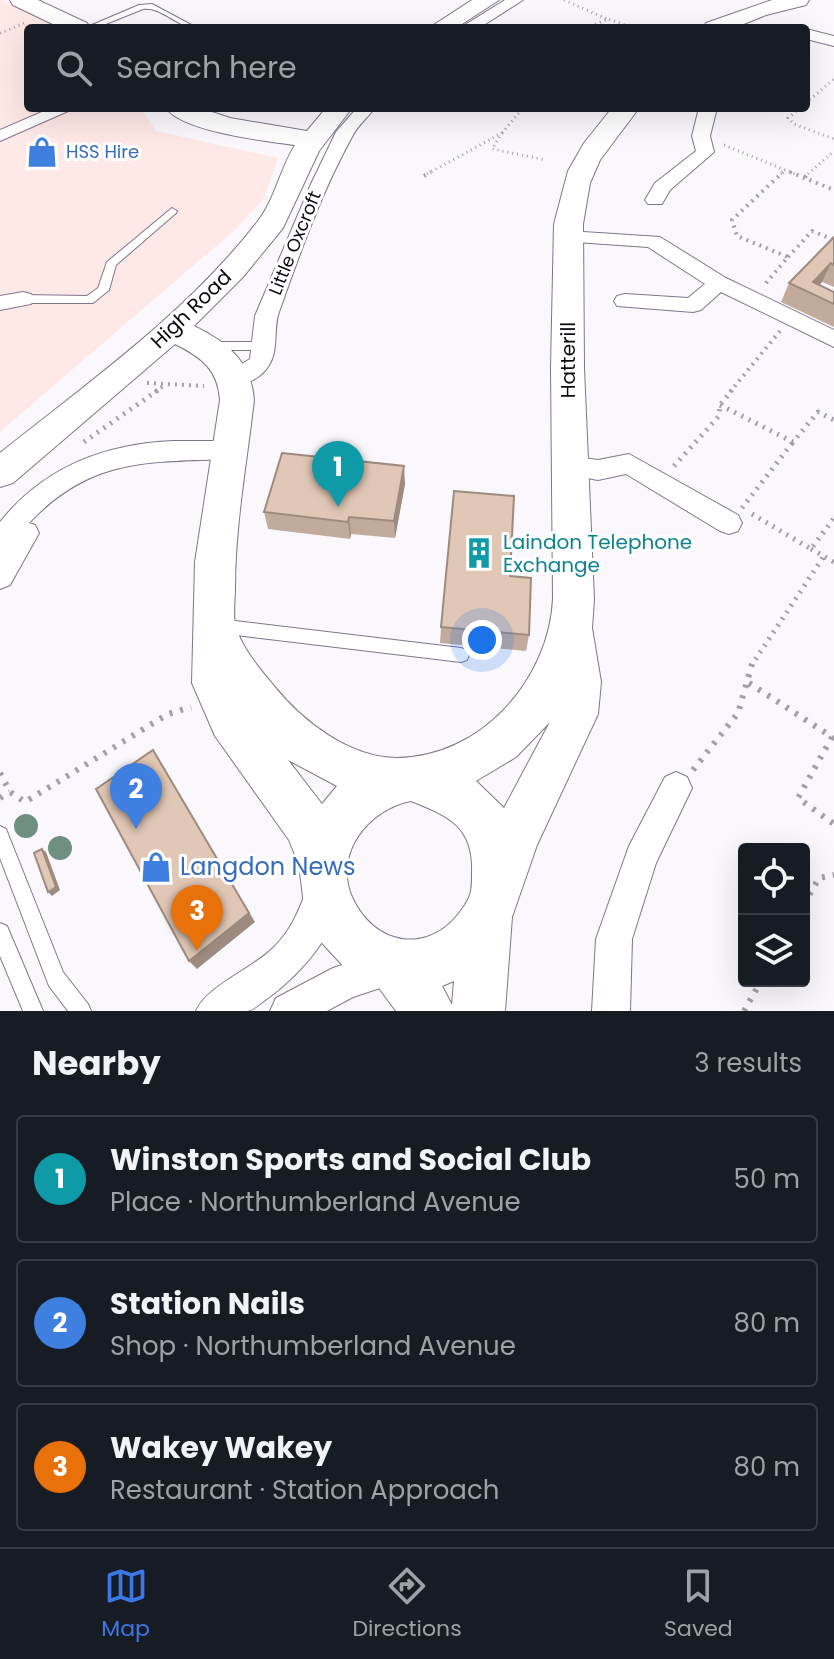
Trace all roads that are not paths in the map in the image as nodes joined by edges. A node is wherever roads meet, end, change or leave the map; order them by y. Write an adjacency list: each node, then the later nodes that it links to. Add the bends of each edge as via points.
1 (21, 0): 6 (street)
2 (488, 0): 9 (street)
3 (516, 0): 10 (street)
4 (798, 0): 5 (street)
5 (767, 5): 11 (street)
6 (71, 24)
7 (99, 24): 8 (lane, via 152,6)
8 (186, 24)
9 (447, 24)
10 (475, 24)
11 (723, 24)
12 (810, 35): 13 (street)
13 (834, 41)
14 (57, 112): 20 (street)
15 (188, 112): 21 (street, via 212,122)
16 (336, 112): 21 (street, High Road)
17 (362, 112): 32 (street, Little Oxcroft, via 327,166 266,316)
18 (623, 112): 24 (street, Hatterill, via 587,159 573,194)
19 (707, 112): 22 (street, via 703,156 662,187)
20 (0, 136)
21 (312, 140): 29 (street, High Road, via 273,222)
22 (655, 200)
23 (172, 211): 26 (lane, via 111,264 103,290 89,300)
24 (568, 237): 25 (street, via 653,231); 35 (street, Hatterill)
25 (719, 283): 27 (street, via 693,305); 30 (street)
26 (23, 299): 28 (street)
27 (625, 301)
28 (0, 303)
29 (173, 329): 31 (street); 36 (street, High Road)
30 (834, 339)
31 (207, 346): 32 (lane); 33 (street)
32 (265, 346): 33 (street, via 257,366)
33 (236, 378): 34 (street)
34 (229, 450): 37 (street, via 117,457); 41 (street, via 215,562)
35 (569, 466): 38 (street, via 598,470 629,464); 42 (street, Hatterill)
36 (0, 473)
37 (63, 481): 39 (street, via 24,509); 40 (street)
38 (736, 515)
39 (0, 545)
40 (0, 577)
41 (214, 625): 43 (lane); 44 (street, via 241,680 280,728 347,769); 47 (street, via 217,694 308,825)
42 (571, 629): 44 (street, Hatterill, via 555,677 531,715 480,755 431,777); 48 (street, Hatterill, via 580,674 576,714 515,837)
43 (461, 655)
44 (406, 780): 47 (street, Hatterill, via 367,793 339,818 329,837); 48 (street, Hatterill, via 453,791 483,819 497,853)
45 (676, 788): 57 (street, via 641,858 614,939)
46 (0, 835): 52 (lane, via 56,979)
47 (323, 874): 50 (street, via 328,903 348,936); 53 (street, via 313,927 297,950 278,971)
48 (492, 904): 50 (street, Hatterill, via 476,933 451,956 426,967); 56 (street, Hatterill, via 482,949)
49 (0, 933): 51 (lane)
50 (395, 966): 54 (street, via 346,981); 55 (street)
51 (33, 1011)
52 (81, 1011)
53 (215, 1011)
54 (289, 1011)
55 (427, 1011)
56 (478, 1011)
57 (611, 1011)

